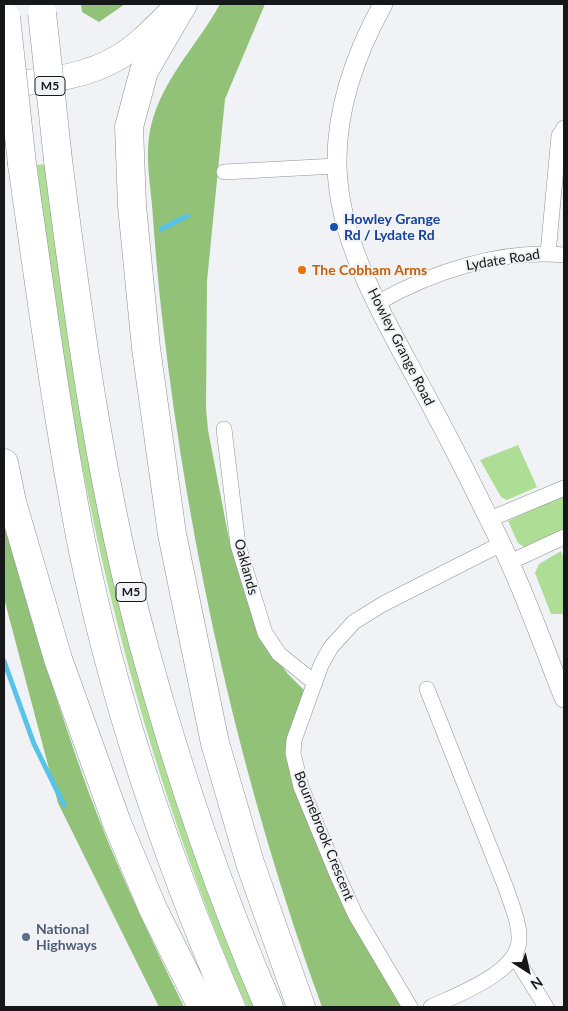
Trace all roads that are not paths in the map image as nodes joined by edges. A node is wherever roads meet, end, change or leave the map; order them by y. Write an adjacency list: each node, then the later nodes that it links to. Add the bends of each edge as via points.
1 (179, 4): 7 (highway, via 140,41 104,65 85,73)
2 (184, 4): 8 (highway, via 151,56)
3 (204, 4): 8 (highway, via 158,62)
4 (383, 4): 10 (street, Howley Grange Road, via 362,44 342,104)
5 (42, 8): 28 (highway, M5, bridge, via 82,348 117,530 144,648 177,760 240,938)
6 (5, 10): 27 (highway, M5, bridge, via 22,164 49,354 78,523 108,655 140,764 203,943)
7 (4, 85)
8 (139, 92): 29 (highway, via 129,127 132,206 146,348 172,534 216,743 250,863)
9 (564, 128): 12 (street, Lydate Road, via 559,136)
10 (336, 166): 11 (street); 14 (street, Howley Grange Road, via 350,240)
11 (224, 172)
12 (548, 253): 13 (street, Lydate Road); 14 (street, Lydate Road, via 501,258 461,267 415,283)
13 (564, 255)
14 (377, 303): 18 (street, Howley Grange Road)
15 (224, 428): 22 (street, Oaklands, via 238,545 265,633 279,654)
16 (4, 463): 26 (highway, via 12,502 58,659 117,823 153,909)
17 (564, 488): 18 (street)
18 (490, 519): 20 (street, Howley Grange Road)
19 (564, 537): 21 (street)
20 (501, 544): 21 (street, Howley Grange Road); 22 (street, Bournebrook Crescent, via 354,622 331,647)
21 (510, 562): 24 (street, Howley Grange Road)
22 (315, 683): 30 (street, Bournebrook Crescent, via 294,740 296,770 355,914)
23 (427, 689): 25 (street, via 515,915 519,940)
24 (564, 698)
25 (515, 957): 31 (street, via 470,990); 32 (street)
26 (202, 1007)
27 (231, 1007)
28 (269, 1007)
29 (301, 1007)
30 (410, 1007)
31 (431, 1007)
32 (546, 1007)

